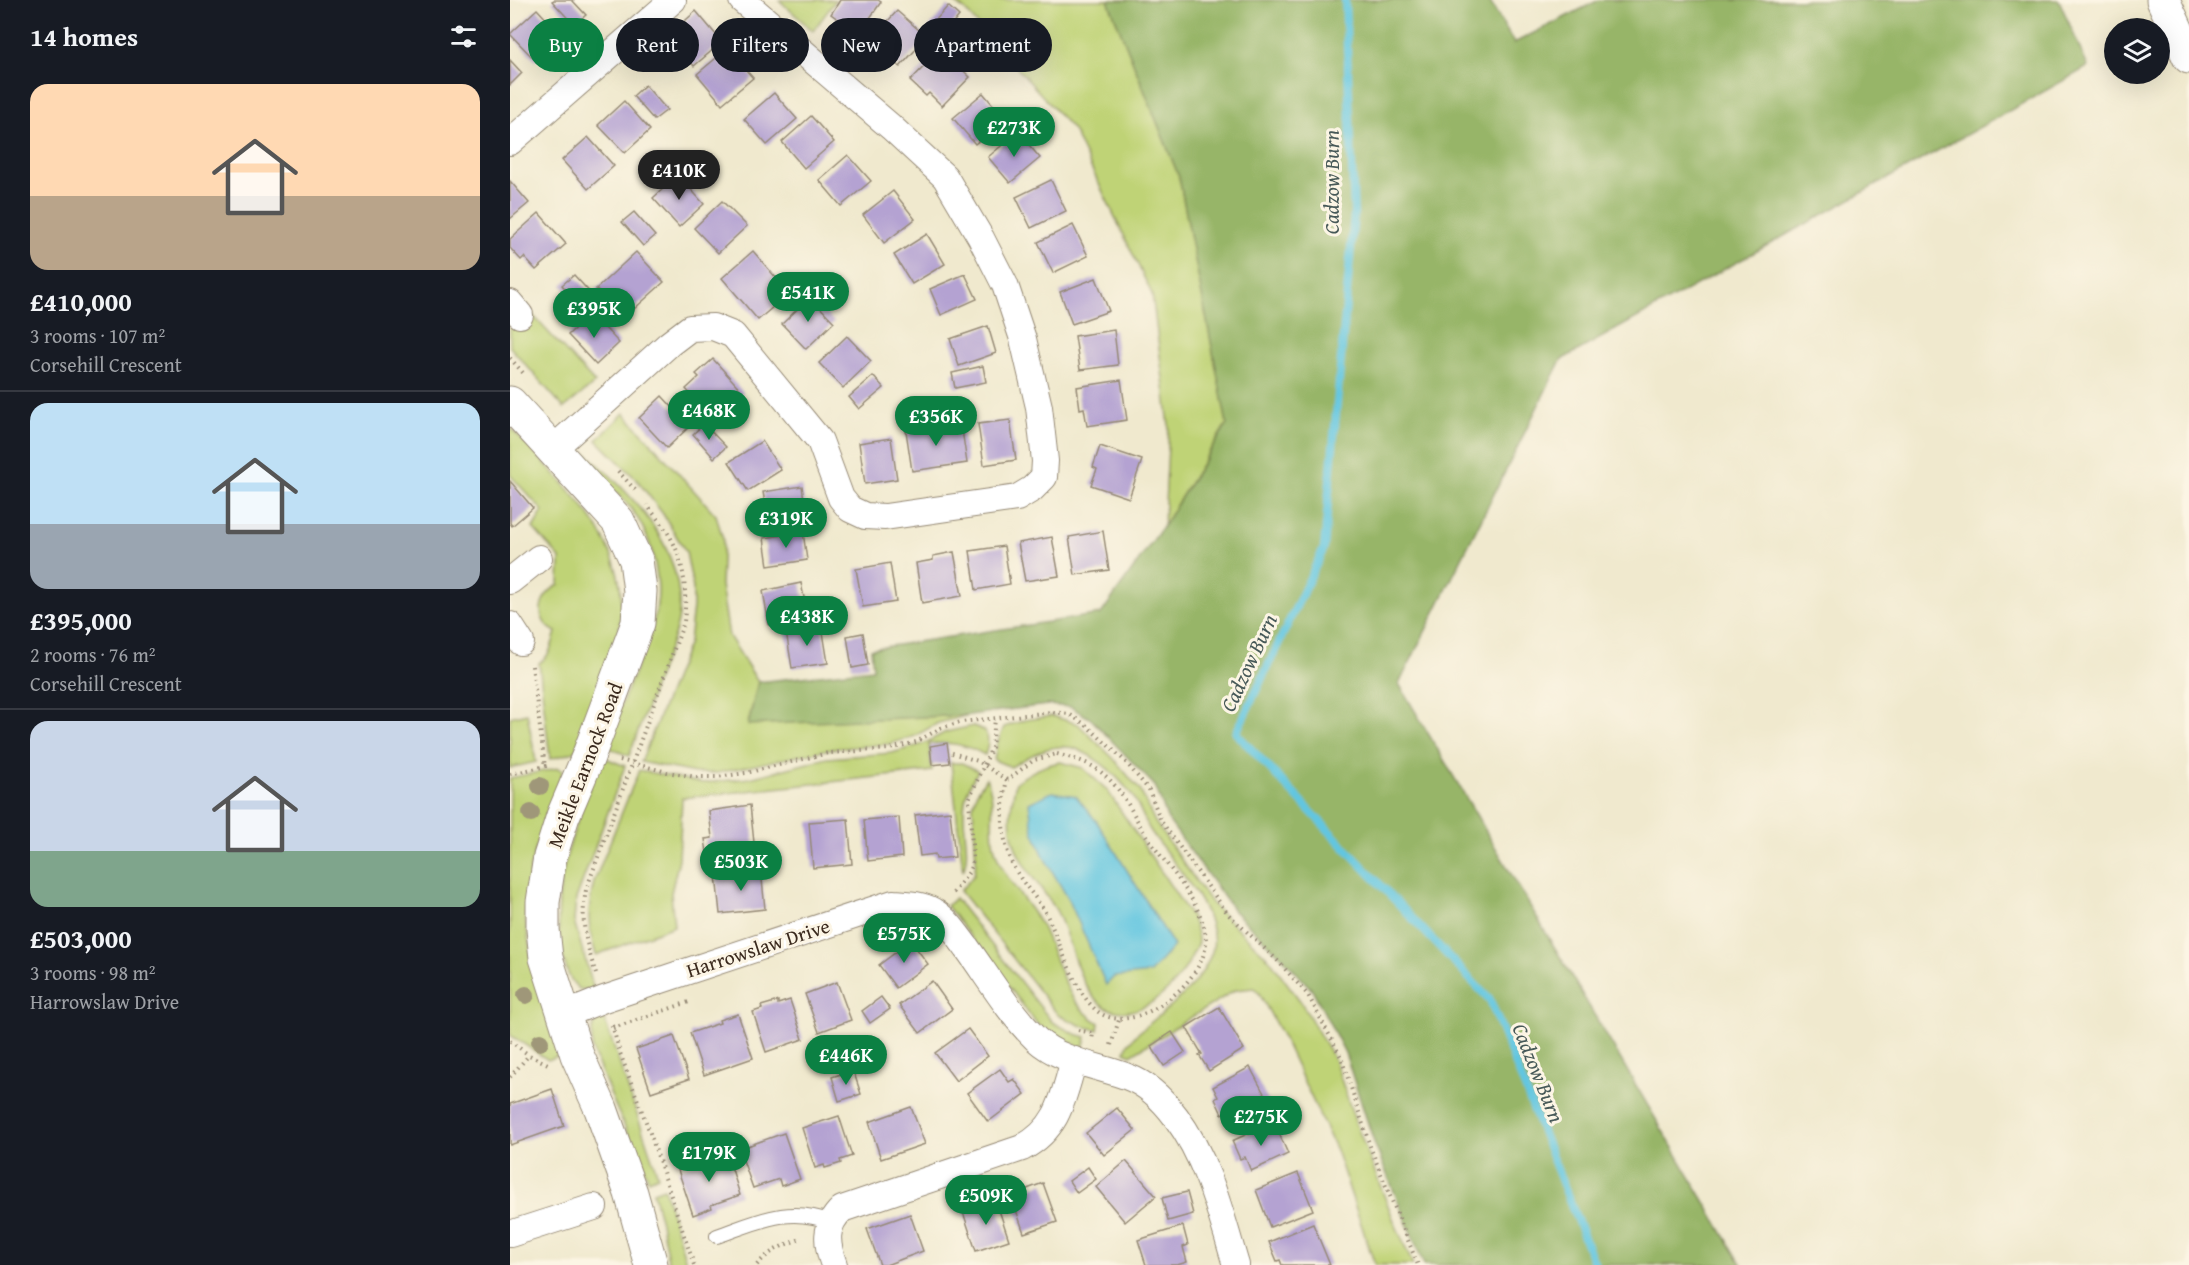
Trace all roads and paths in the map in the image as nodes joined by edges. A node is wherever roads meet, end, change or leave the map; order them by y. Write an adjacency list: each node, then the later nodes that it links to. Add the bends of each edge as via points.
1 (673, 0): 5 (street)
2 (742, 0): 7 (street, via 945,177 1005,285 1023,339 1039,407 1044,477 1017,498 885,518 865,516 850,509 841,498 820,441 733,335 713,327 690,328 669,344)
3 (2166, 3): 4 (street)
4 (2189, 57)
5 (510, 142)
6 (510, 403): 7 (street, Meikle Earnock Road)
7 (552, 450): 13 (street, Meikle Earnock Road, via 618,521 636,560 640,591 638,623)
8 (539, 558): 9 (street)
9 (510, 581)
10 (516, 633): 15 (path, via 531,661)
11 (994, 719): 13 (path, via 961,722 890,749 828,753 717,777 667,772 606,756); 14 (path, via 992,747); 35 (path, via 1052,712 1069,714 1124,760 1149,790 1161,821 1228,914 1308,995 1341,1057 1371,1149)
12 (952, 753): 14 (path)
13 (588, 757): 20 (street, Meikle Earnock Road, via 550,857 543,902 546,958)
14 (985, 765): 16 (path); 17 (path, via 969,799 973,860)
15 (545, 767)
16 (1007, 780): 16 (path, via 1002,813 1014,868 1047,914 1080,993 1097,1012 1119,1020 1163,1005 1192,976 1206,943 1204,930 1188,895 1144,833 1125,798 1088,762 1057,754 1034,760)
17 (955, 891): 18 (path); 19 (path)
18 (962, 900)
19 (935, 912): 20 (street, Harrowslaw Drive, via 893,903); 25 (street, Harrowslaw Drive, via 954,931 1024,1026 1044,1046)
20 (564, 1015): 31 (street, Meikle Earnock Road, via 602,1109)
21 (1070, 1027): 25 (path, via 1093,1033)
22 (510, 1041): 23 (path)
23 (529, 1055): 24 (path, via 549,1064); 26 (path)
24 (554, 1062)
25 (1080, 1062): 28 (street, via 1059,1109 1037,1140 843,1209); 34 (street, Harrowslaw Drive, via 1129,1077 1148,1088 1177,1118 1214,1193)
26 (510, 1077)
27 (594, 1207): 29 (street)
28 (829, 1227): 30 (lane, via 816,1216 782,1215); 32 (path, via 785,1244); 33 (street, via 827,1244)
29 (510, 1234)
30 (717, 1236)
31 (651, 1265)
32 (757, 1265)
33 (834, 1265)
34 (1236, 1265)
35 (1418, 1265)

